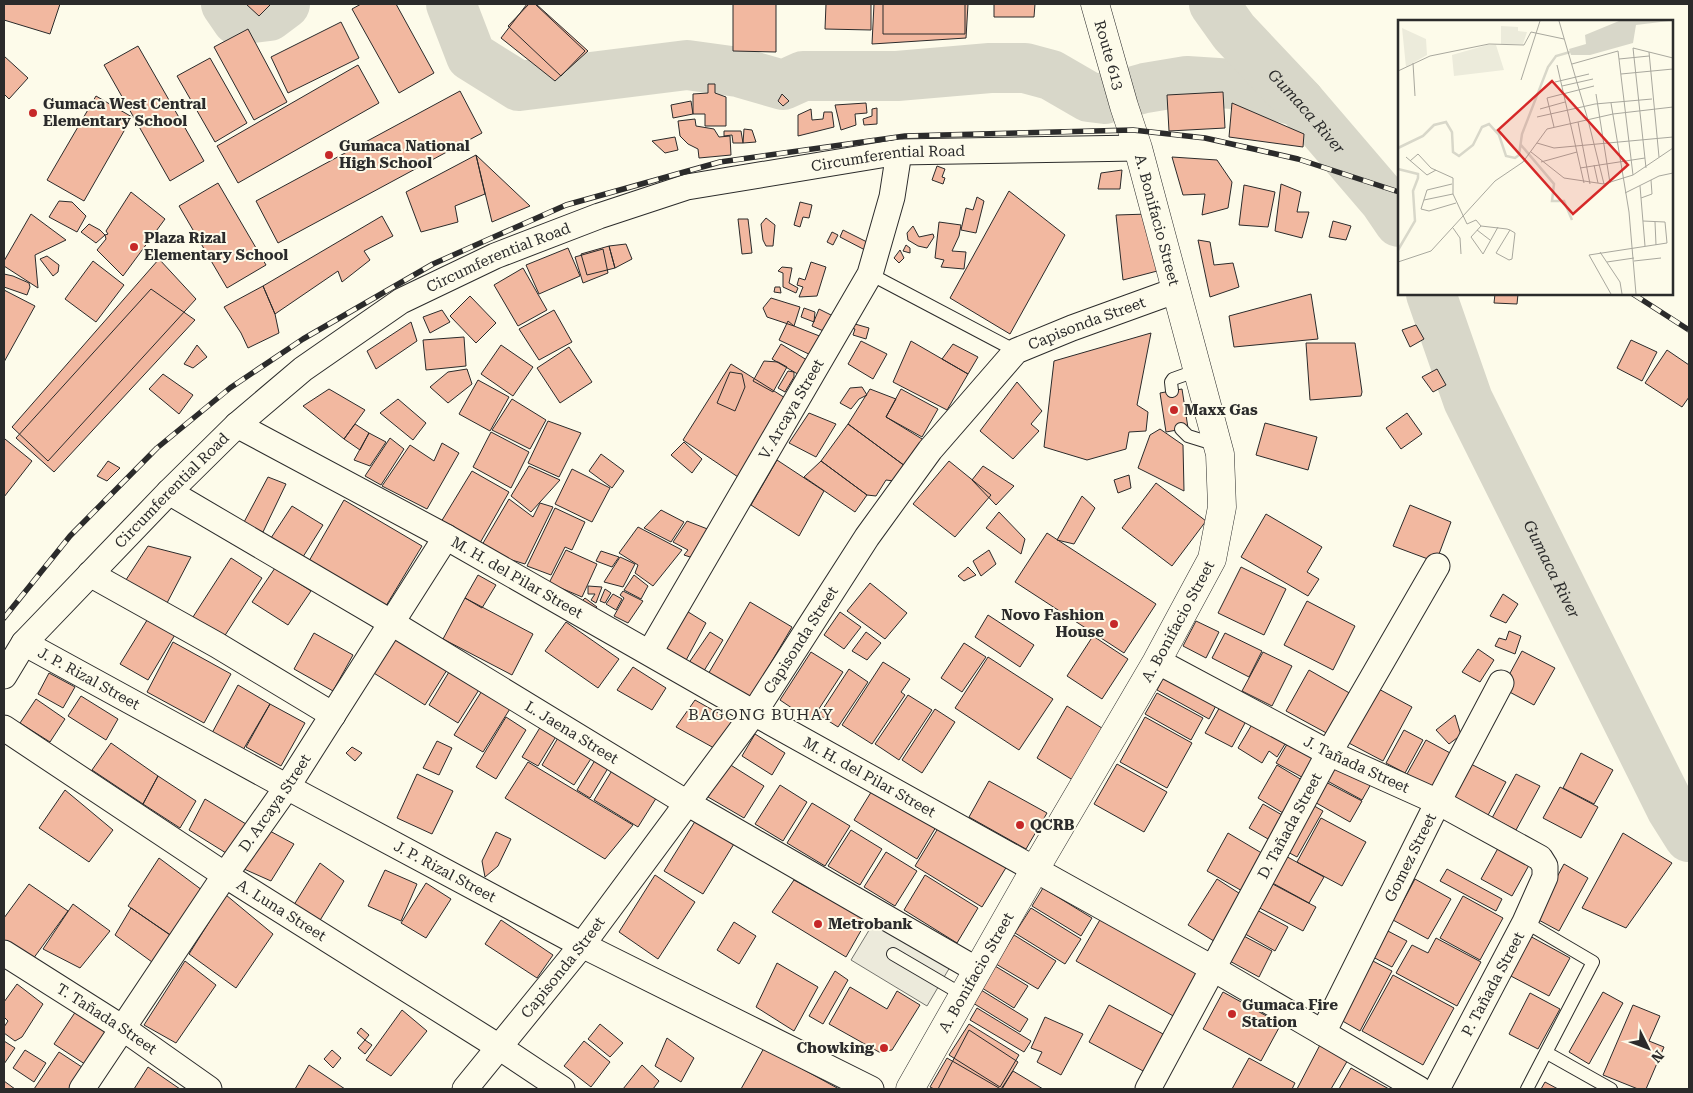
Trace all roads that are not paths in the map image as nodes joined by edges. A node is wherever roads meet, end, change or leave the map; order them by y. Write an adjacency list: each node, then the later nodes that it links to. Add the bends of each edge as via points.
1 (1095, 4): 2 (main road, Route 613)
2 (1124, 106): 3 (main road, A. Bonifacio Street)
3 (1138, 148): 4 (street, Circumferential Road); 6 (main road, A. Bonifacio Street)
4 (899, 152): 5 (street, V. Arcaya Street, via 892,197); 10 (street, Circumferential Road, via 687,187 494,256 401,302 303,369)
5 (870, 274): 7 (lane); 19 (street, V. Arcaya Street)
6 (1176, 290): 7 (street, Capisonda Street); 8 (main road, A. Bonifacio Street)
7 (1016, 351): 23 (street, Capisonda Street, via 930,450 867,537)
8 (1198, 370): 9 (lane, via 1173,379); 12 (main road, A. Bonifacio Street)
9 (1172, 391)
10 (237, 425): 13 (street, Circumferential Road); 14 (street, M. H. del Pilar Street)
11 (1181, 429): 12 (lane, via 1188,436)
12 (1217, 445): 20 (main road, A. Bonifacio Street, via 1222,507 1212,560)
13 (169, 492): 16 (street, Circumferential Road); 17 (street, L. Jaena Street)
14 (446, 537): 17 (street, D. Arcaya Street); 19 (street, M. H. del Pilar Street)
15 (1437, 566): 26 (street, D. Tañada Street)
16 (90, 574): 18 (street, Circumferential Road); 24 (street)
17 (392, 623): 24 (street, D. Arcaya Street); 29 (street, L. Jaena Street)
18 (24, 643): 21 (street, Circumferential Road); 27 (street, J. P. Rizal Street)
19 (650, 652): 23 (street, M. H. del Pilar Street)
20 (1157, 661): 26 (street, J. Tañada Street); 30 (main road, A. Bonifacio Street)
21 (4, 676)
22 (1501, 683): 28 (street, Gomez Street)
23 (754, 712): 29 (street, Capisonda Street); 30 (street, M. H. del Pilar Street)
24 (334, 715): 27 (street, D. Arcaya Street)
25 (4, 728): 31 (street, A. Luna Street)
26 (1329, 753): 28 (street, J. Tañada Street); 37 (street, D. Tañada Street)
27 (287, 787): 31 (street, D. Arcaya Street); 34 (street, J. P. Rizal Street)
28 (1438, 802): 32 (street, J. Tañada Street, via 1540,858 1545,866); 41 (street, Gomez Street)
29 (687, 803): 34 (street, Capisonda Street); 38 (street, L. Jaena Street)
30 (1035, 869): 37 (street, M. H. del Pilar Street); 38 (main road, A. Bonifacio Street)
31 (225, 875): 40 (street, D. Arcaya Street); 42 (street, A. Luna Street)
32 (1545, 877): 33 (street, P. Tañada Street)
33 (1525, 922): 43 (lane, via 1593,962); 52 (street, P. Tañada Street)
34 (582, 945): 42 (street, Capisonda Street); 48 (street, J. P. Rizal Street)
35 (4, 953): 40 (street, T. Tañada Street)
36 (893, 954): 39 (lane)
37 (1212, 968): 41 (street, M. H. del Pilar Street); 50 (street, D. Tañada Street)
38 (977, 970): 39 (main road, A. Bonifacio Street)
39 (963, 995): 49 (main road, A. Bonifacio Street)
40 (124, 1029): 44 (street, D. Arcaya Street); 45 (street, T. Tañada Street)
41 (1323, 1033): 51 (street, M. H. del Pilar Street)
42 (499, 1047): 46 (street, Capisonda Street); 47 (street, A. Luna Street)
43 (1547, 1053): 53 (lane); 54 (lane)
44 (82, 1089)
45 (209, 1089)
46 (465, 1089)
47 (562, 1089)
48 (871, 1089)
49 (910, 1089)
50 (1148, 1089)
51 (1419, 1089)
52 (1437, 1089)
53 (1527, 1089)
54 (1611, 1089)

